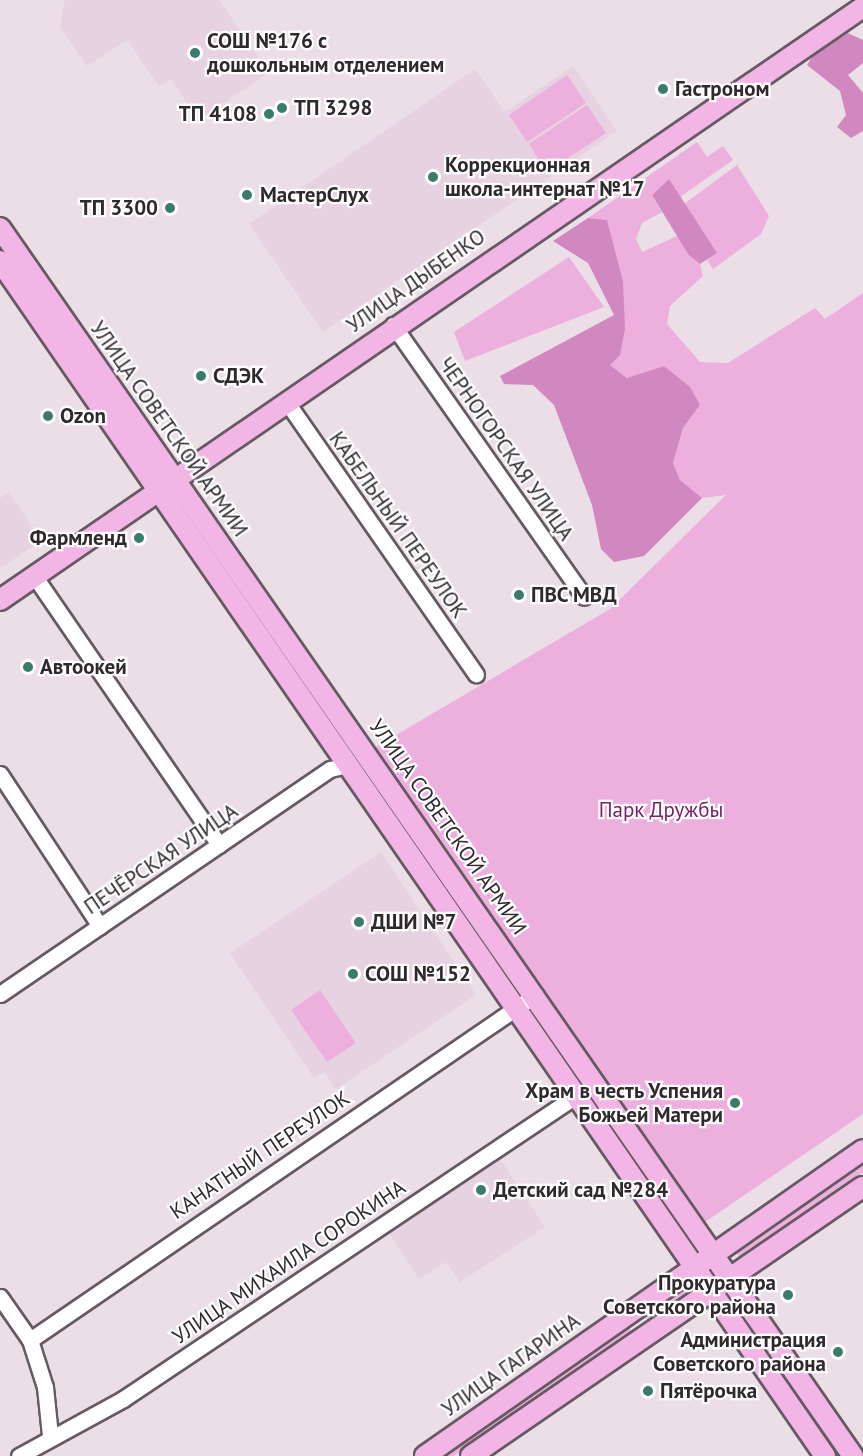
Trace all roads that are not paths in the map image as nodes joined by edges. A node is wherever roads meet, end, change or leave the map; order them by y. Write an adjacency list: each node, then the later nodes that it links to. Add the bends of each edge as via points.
1 (863, 7): 4 (main road, УЛИЦА ДЫБЕНКО)
2 (0, 228): 6 (main road, УЛИЦА СОВЕТСКОЙ АРМИИ)
3 (0, 261): 6 (main road, УЛИЦА СОВЕТСКОЙ АРМИИ)
4 (393, 325): 5 (main road, УЛИЦА ДЫБЕНКО); 8 (street, ЧЕРНОГОРСКАЯ УЛИЦА)
5 (286, 401): 6 (main road, УЛИЦА ДЫБЕНКО); 10 (street, КАБЕЛЬНЫЙ ПЕРЕУЛОК)
6 (166, 486): 7 (main road, УЛИЦА ДЫБЕНКО); 11 (main road, УЛИЦА СОВЕТСКОЙ АРМИИ); 12 (main road, УЛИЦА СОВЕТСКОЙ АРМИИ)
7 (35, 576): 9 (main road, УЛИЦА ДЫБЕНКО); 14 (street)
8 (584, 597)
9 (0, 600)
10 (476, 674)
11 (367, 752): 12 (main road); 17 (main road, УЛИЦА СОВЕТСКОЙ АРМИИ)
12 (348, 765): 14 (street, ПЕЧЁРСКАЯ УЛИЦА, via 330,769); 18 (main road, УЛИЦА СОВЕТСКОЙ АРМИИ)
13 (0, 774): 15 (street)
14 (219, 845): 15 (street, ПЕЧЁРСКАЯ УЛИЦА)
15 (100, 926): 16 (street, ПЕЧЁРСКАЯ УЛИЦА)
16 (0, 994)
17 (535, 995): 18 (street, КАНАТНЫЙ ПЕРЕУЛОК); 22 (main road, УЛИЦА СОВЕТСКОЙ АРМИИ)
18 (516, 1008): 19 (main road, УЛИЦА СОВЕТСКОЙ АРМИИ); 29 (street, КАНАТНЫЙ ПЕРЕУЛОК)
19 (577, 1095): 23 (main road, УЛИЦА СОВЕТСКОЙ АРМИИ); 30 (street, УЛИЦА МИХАИЛА СОРОКИНА, via 123,1399)
20 (863, 1150): 22 (main road, УЛИЦА ГАГАРИНА)
21 (863, 1187): 24 (main road)
22 (714, 1252): 23 (main road, УЛИЦА ГАГАРИНА); 24 (main road, УЛИЦА СОВЕТСКОЙ АРМИИ)
23 (694, 1266): 25 (main road, УЛИЦА СОВЕТСКОЙ АРМИИ); 27 (main road, УЛИЦА ГАГАРИНА)
24 (731, 1278): 25 (main road); 35 (main road, УЛИЦА СОВЕТСКОЙ АРМИИ)
25 (711, 1291): 28 (main road); 34 (main road, УЛИЦА СОВЕТСКОЙ АРМИИ)
26 (0, 1297): 29 (street)
27 (630, 1311): 28 (main road); 32 (main road, УЛИЦА ГАГАРИНА)
28 (647, 1335): 33 (main road)
29 (30, 1340): 30 (street, via 45,1387)
30 (50, 1435): 31 (street, УЛИЦА МИХАИЛА СОРОКИНА)
31 (19, 1456)
32 (425, 1456)
33 (471, 1456)
34 (825, 1456)
35 (853, 1456)

